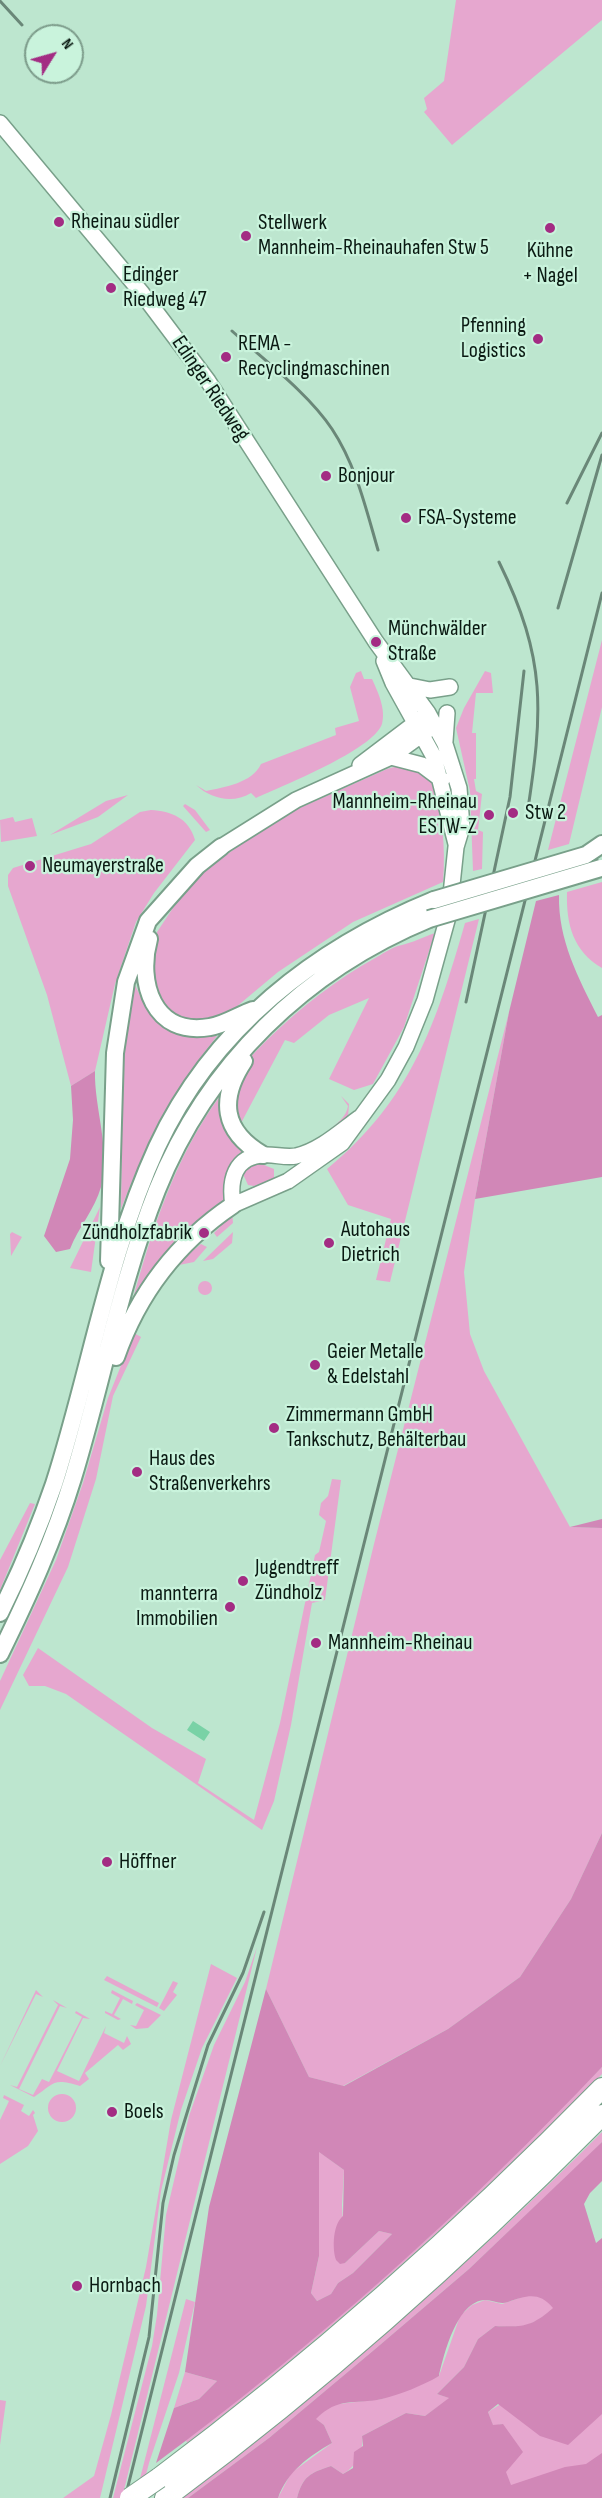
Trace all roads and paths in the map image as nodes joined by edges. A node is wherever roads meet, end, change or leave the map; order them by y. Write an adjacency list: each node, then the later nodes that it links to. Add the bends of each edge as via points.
1 (0, 123): 2 (main road, Edinger Riedweg, via 189,355)
2 (376, 642): 3 (main road, Edinger Riedweg); 6 (main road, Edinger Riedweg, via 393,683)
3 (410, 686): 4 (main road, via 430,690); 6 (main road, Edinger Riedweg)
4 (450, 687)
5 (447, 713): 7 (main road)
6 (426, 724): 7 (main road); 8 (main road); 9 (main road); 10 (main road)
7 (445, 744): 12 (main road, via 459,788 462,813)
8 (391, 757): 9 (main road); 10 (main road, via 422,765)
9 (343, 777): 13 (main road, via 296,800)
10 (442, 781): 12 (main road)
11 (602, 844): 14 (highway)
12 (456, 846): 19 (main road, via 449,913 425,1000 392,1072)
13 (220, 847): 16 (highway, via 197,866)
14 (594, 853): 17 (highway, bridge, via 434,900 392,917 323,956)
15 (601, 868): 18 (highway, bridge, via 429,919 336,968)
16 (163, 906): 17 (highway, via 149,939 144,971 148,993 160,1012 180,1024 201,1028); 25 (highway, via 148,921 140,938 117,1028)
17 (257, 1009): 25 (highway, via 208,1064 158,1144 134,1203)
18 (269, 1022): 20 (highway, via 234,1075 227,1095 238,1136); 26 (highway, via 222,1073 173,1154 140,1238)
19 (359, 1118): 20 (main road, via 316,1148 296,1156); 22 (main road, via 342,1143)
20 (271, 1156): 21 (main road, via 243,1161); 22 (main road, via 282,1173)
21 (233, 1175): 23 (main road, via 242,1188); 24 (main road)
22 (276, 1187): 23 (main road)
23 (255, 1195): 24 (main road)
24 (233, 1205): 26 (highway, via 175,1254 137,1309)
25 (105, 1295): 27 (highway, via 53,1485)
26 (95, 1397): 28 (highway, via 59,1521 30,1594)
27 (0, 1613)
28 (0, 1654)
29 (602, 2088): 31 (highway, bridge, via 393,2288 279,2384)
30 (602, 2115): 32 (highway, via 498,2219 396,2311)
31 (130, 2498)
32 (165, 2498)

